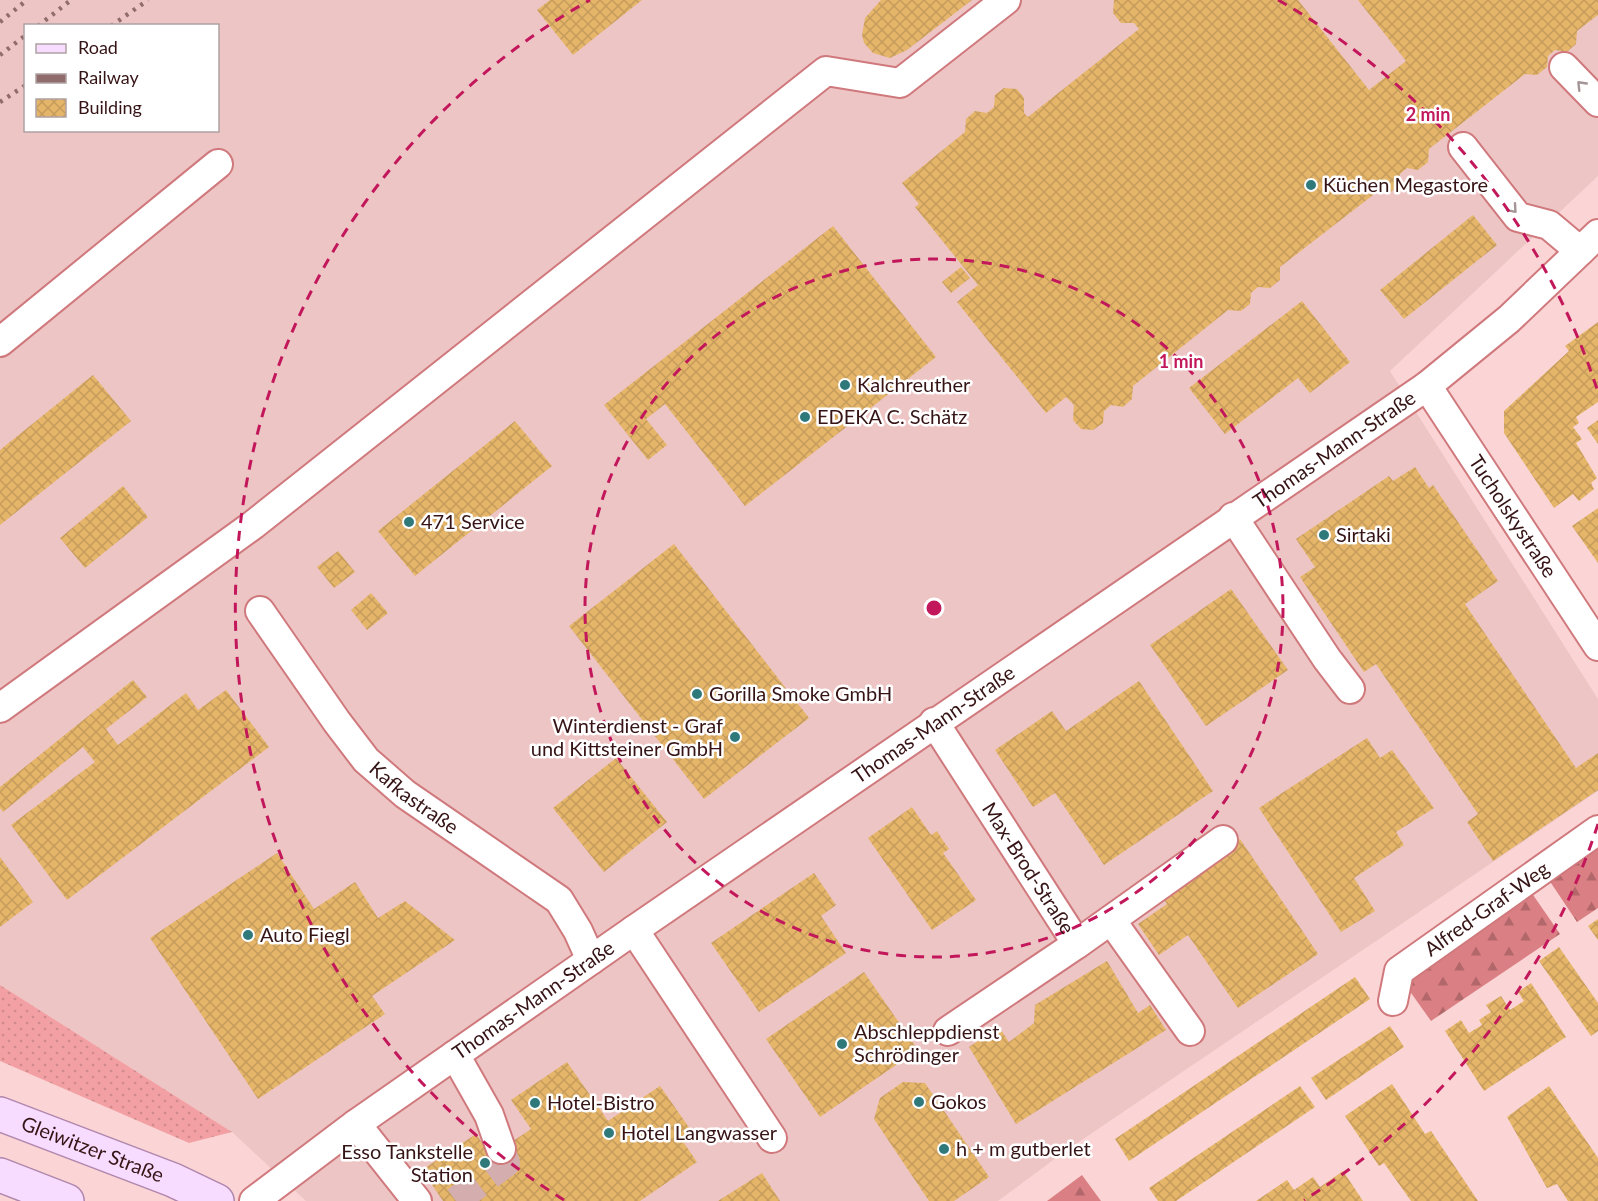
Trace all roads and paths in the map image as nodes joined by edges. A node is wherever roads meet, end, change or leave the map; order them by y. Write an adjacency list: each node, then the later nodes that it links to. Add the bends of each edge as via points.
1 (1006, 0): 13 (street, via 900,83 826,71 261,519)
2 (1564, 67): 3 (street, one-way to 2)
3 (1598, 102)
4 (1463, 147): 6 (street, one-way to 6, via 1518,217 1549,225)
5 (218, 164): 7 (street)
6 (1589, 243): 8 (street, Thomas-Mann-Straße, via 1479,345)
7 (0, 342)
8 (1427, 386): 9 (street, Thomas-Mann-Straße); 11 (street, Tucholskystraße)
9 (1233, 518): 12 (street); 14 (street, Thomas-Mann-Straße)
10 (260, 611): 20 (street, Kafkastraße, via 366,760 405,794 559,900)
11 (1598, 646)
12 (1350, 690)
13 (0, 708)
14 (934, 722): 18 (street, Thomas-Mann-Straße); 19 (street, Max-Brod-Straße)
15 (1598, 830): 21 (street, Alfred-Graf-Weg, via 1399,970)
16 (1223, 840): 17 (street)
17 (1111, 920): 19 (street); 23 (street)
18 (634, 930): 20 (street, Thomas-Mann-Straße); 27 (street)
19 (1077, 944): 22 (street, Max-Brod-Straße)
20 (591, 960): 24 (street, Thomas-Mann-Straße)
21 (1393, 1001)
22 (948, 1031)
23 (1190, 1031)
24 (455, 1055): 26 (street, Thomas-Mann-Straße); 28 (street, via 489,1114)
25 (0, 1114): 31 (main road, Gleiwitzer Straße, via 143,1168)
26 (356, 1124): 32 (street, Thomas-Mann-Straße); 33 (street)
27 (772, 1138)
28 (501, 1149)
29 (0, 1175): 30 (main road)
30 (67, 1201)
31 (217, 1201)
32 (254, 1201)
33 (417, 1201)

